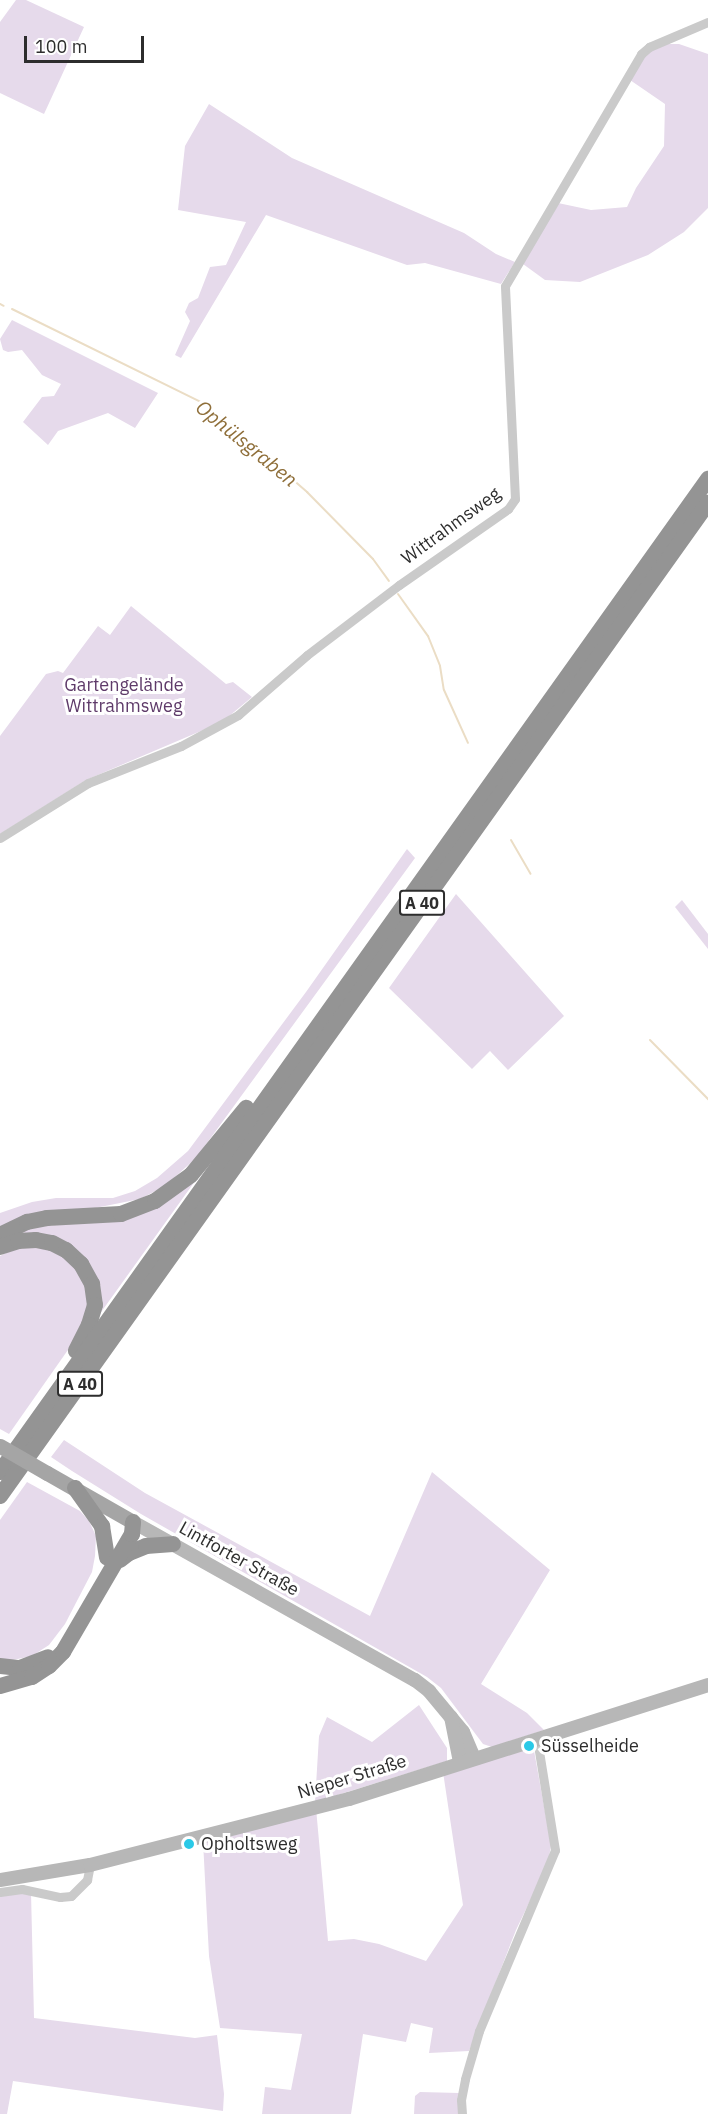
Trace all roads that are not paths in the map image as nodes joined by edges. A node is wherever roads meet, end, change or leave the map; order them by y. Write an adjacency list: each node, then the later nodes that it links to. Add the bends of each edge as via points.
1 (708, 22): 4 (street, Wittrahmsweg, via 641,54 505,286 515,500 508,509 307,655 238,715 181,746 88,783)
2 (708, 478): 5 (highway, A 40)
3 (708, 503): 12 (highway, A 40)
4 (0, 838)
5 (337, 1000): 6 (highway, via 317,1018 191,1175 173,1190 121,1214 47,1218 27,1222); 8 (highway, A 40)
6 (0, 1235)
7 (0, 1247): 8 (highway, via 18,1241 52,1243 81,1264 92,1284 95,1305 89,1325)
8 (34, 1424): 10 (highway, A 40)
9 (0, 1446): 11 (main road, Lintforter Straße, bridge)
10 (0, 1472)
11 (75, 1488): 13 (main road, Lintforter Straße); 15 (highway, via 102,1526)
12 (0, 1496)
13 (133, 1522): 14 (main road, Lintforter Straße); 15 (highway, via 122,1529)
14 (173, 1544): 15 (highway, via 146,1546); 19 (main road, Lintforter Straße, via 415,1680)
15 (111, 1561): 16 (highway, via 59,1647 33,1664 20,1668); 18 (highway, via 63,1652 33,1677)
16 (0, 1666)
17 (708, 1685): 20 (main road, Nieper Straße)
18 (0, 1686)
19 (451, 1717): 21 (main road, Lintforter Straße, via 463,1732); 22 (main road, Lintforter Straße)
20 (537, 1738): 21 (main road, Nieper Straße); 26 (street, via 555,1850 479,2031 465,2079)
21 (474, 1758): 22 (main road, Nieper Straße)
22 (460, 1762): 23 (main road, Nieper Straße, via 349,1799)
23 (90, 1865): 24 (main road, Nieper Straße); 25 (street, via 87,1880 71,1896 22,1889)
24 (0, 1880)
25 (0, 1892)
26 (462, 2114)

